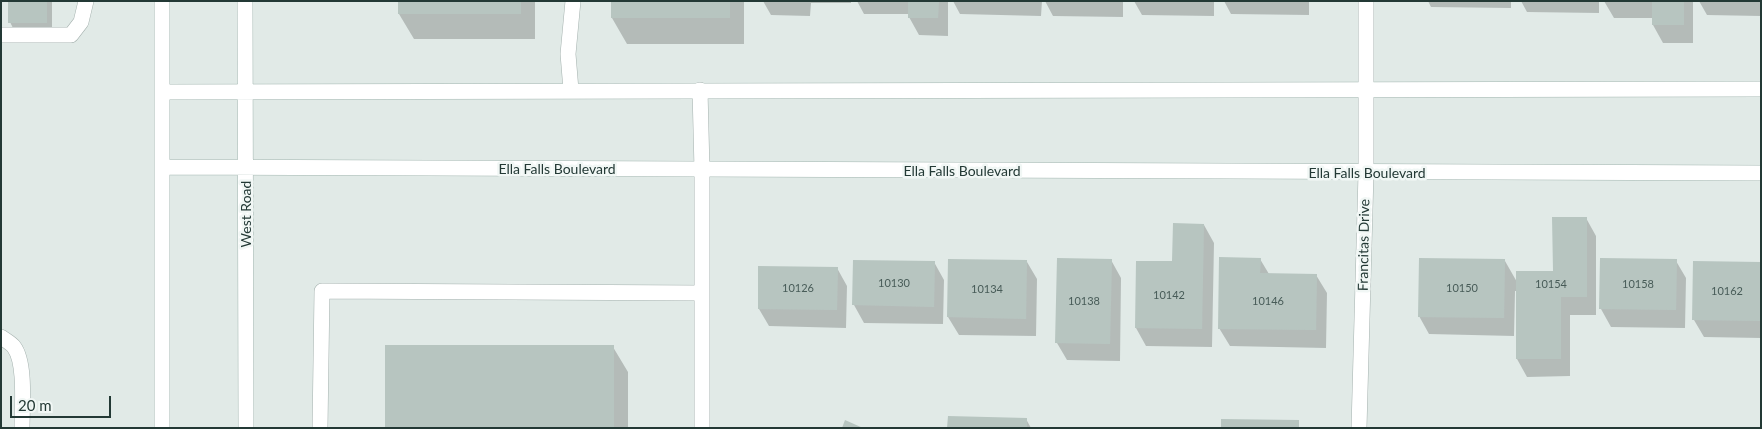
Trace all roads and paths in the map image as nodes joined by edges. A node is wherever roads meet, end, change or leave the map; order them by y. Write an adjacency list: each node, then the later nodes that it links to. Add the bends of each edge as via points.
1 (86, 1): 6 (street, via 81,22 71,35)
2 (162, 1): 12 (street)
3 (245, 1): 11 (street, West Road)
4 (573, 1): 9 (street, via 568,54)
5 (1366, 1): 7 (street, Francitas Drive)
6 (1, 35)
7 (1366, 89): 8 (street); 10 (street); 16 (street, Francitas Drive)
8 (1761, 89)
9 (571, 90): 10 (street); 11 (street)
10 (700, 90): 15 (street)
11 (246, 91): 12 (street); 14 (street, West Road)
12 (163, 92): 13 (street)
13 (162, 167): 14 (street, Ella Falls Boulevard); 21 (street)
14 (246, 167): 15 (street, Ella Falls Boulevard); 22 (street, West Road)
15 (702, 170): 16 (street, Ella Falls Boulevard); 18 (street)
16 (1366, 173): 17 (street, Ella Falls Boulevard); 25 (street, Francitas Drive)
17 (1761, 173)
18 (702, 294): 23 (street, via 322,291); 24 (street)
19 (1, 337): 20 (street, via 14,347 19,360)
20 (22, 428)
21 (162, 428)
22 (246, 428)
23 (320, 428)
24 (702, 428)
25 (1359, 428)

